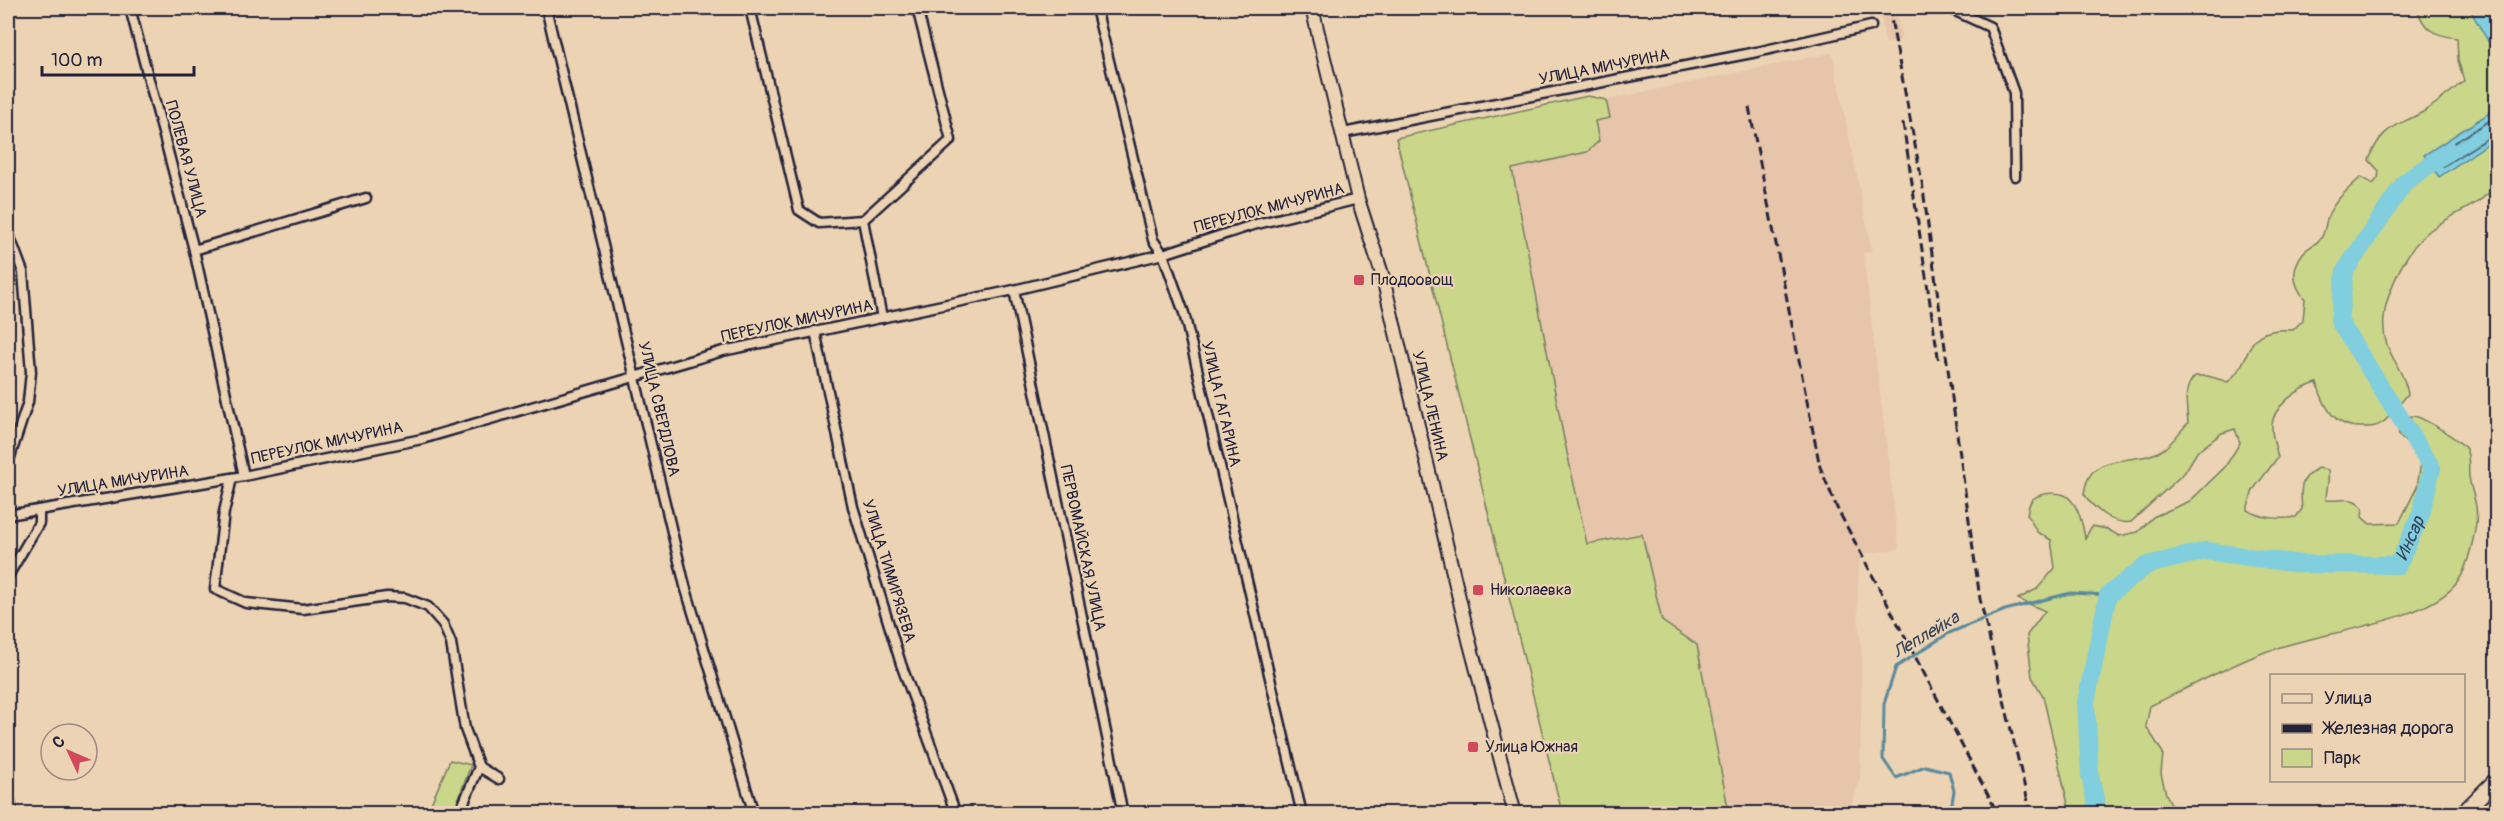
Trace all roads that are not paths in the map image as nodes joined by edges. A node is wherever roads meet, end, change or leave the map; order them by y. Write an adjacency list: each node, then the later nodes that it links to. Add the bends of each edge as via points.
1 (130, 8): 15 (street, ПОЛЕВАЯ УЛИЦА)
2 (546, 8): 20 (street, УЛИЦА СВЕРДЛОВА)
3 (750, 8): 13 (street, via 799,210 819,223)
4 (917, 8): 13 (street, via 951,140)
5 (1096, 8): 16 (street, УЛИЦА ГАГАРИНА, via 1153,240)
6 (1312, 8): 9 (main road, УЛИЦА ЛЕНИНА)
7 (1949, 8): 10 (street, via 1990,27 2014,93)
8 (1871, 26): 9 (street, УЛИЦА МИЧУРИНА)
9 (1343, 133): 12 (main road, УЛИЦА ЛЕНИНА)
10 (2015, 176)
11 (366, 198): 15 (street)
12 (1358, 199): 16 (street, ПЕРЕУЛОК МИЧУРИНА, via 1253,225); 37 (main road, УЛИЦА ЛЕНИНА, via 1382,274)
13 (863, 220): 18 (street)
14 (8, 232): 21 (street, via 23,272 31,372 28,402)
15 (194, 250): 22 (street, ПОЛЕВАЯ УЛИЦА)
16 (1163, 254): 17 (street, ПЕРЕУЛОК МИЧУРИНА); 36 (street, УЛИЦА ГАГАРИНА, via 1184,313)
17 (1014, 290): 18 (street, ПЕРЕУЛОК МИЧУРИНА); 35 (street, ПЕРВОМАЙСКАЯ УЛИЦА)
18 (882, 318): 19 (street, ПЕРЕУЛОК МИЧУРИНА)
19 (815, 331): 20 (street, ПЕРЕУЛОК МИЧУРИНА, via 723,351); 34 (street, УЛИЦА ТИМИРЯЗЕВА, via 853,507 901,664)
20 (636, 376): 22 (street, ПЕРЕУЛОК МИЧУРИНА, via 422,439); 33 (street, УЛИЦА СВЕРДЛОВА, via 685,586)
21 (8, 463)
22 (244, 476): 23 (street, УЛИЦА МИЧУРИНА)
23 (232, 478): 24 (street, УЛИЦА МИЧУРИНА); 27 (street, via 215,589 246,603 303,609 387,597 405,598 428,607 443,624 451,643 465,729)
24 (39, 510): 25 (street, УЛИЦА МИЧУРИНА); 26 (street, via 39,523)
25 (8, 515)
26 (8, 576)
27 (479, 767): 28 (street); 32 (street)
28 (499, 779)
29 (2496, 780): 38 (main road)
30 (8, 791): 31 (street)
31 (12, 813)
32 (459, 813)
33 (754, 813)
34 (956, 813)
35 (1123, 813)
36 (1302, 813)
37 (1515, 813)
38 (2462, 813)

